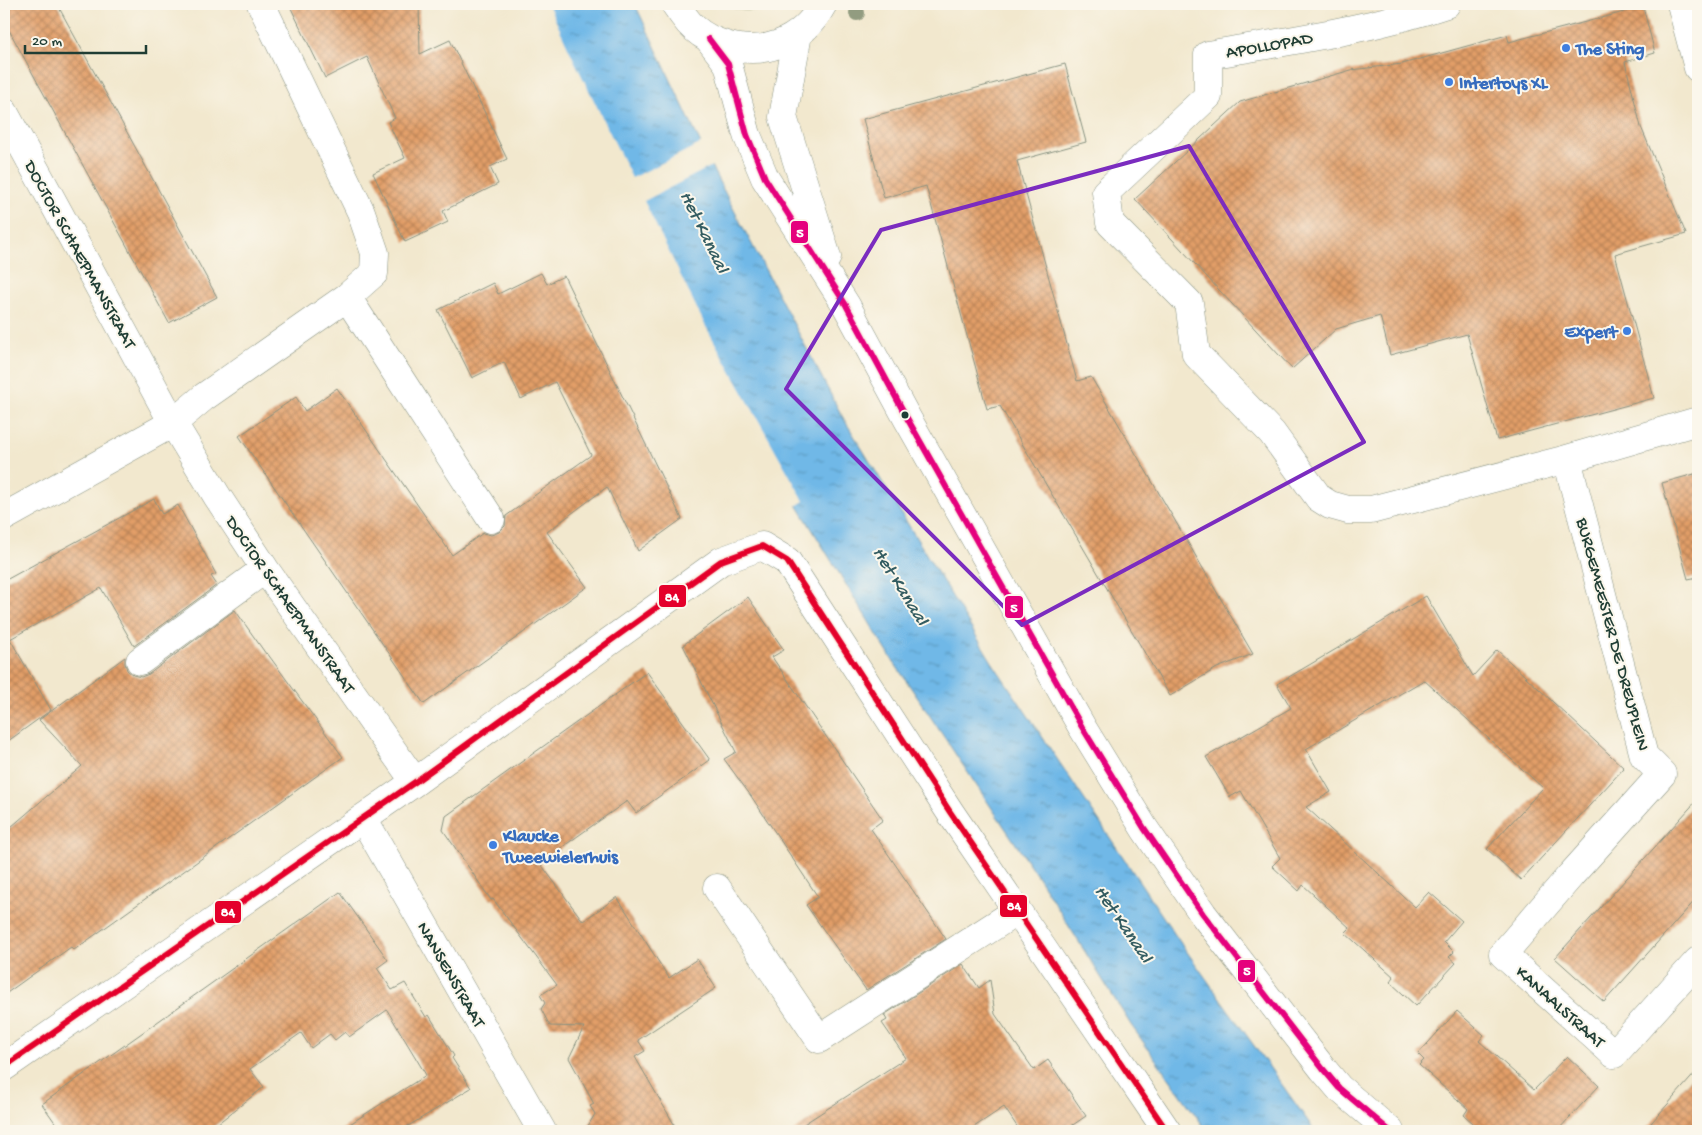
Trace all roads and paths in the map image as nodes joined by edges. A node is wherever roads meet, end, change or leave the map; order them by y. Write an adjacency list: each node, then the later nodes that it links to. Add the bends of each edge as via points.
1 (261, 4): 11 (street, via 361,212 375,253 374,273)
2 (675, 4): 7 (street, via 689,24)
3 (823, 4): 6 (street, via 816,17)
4 (1446, 4): 14 (street, APOLLOPAD, via 1317,36 1208,55 1208,96 1106,192 1110,223 1189,303 1196,354 1272,433 1319,498 1330,505 1348,510 1370,510)
5 (1681, 4): 8 (street)
6 (798, 34): 7 (street, via 777,46 754,50 730,48); 10 (street, via 783,117)
7 (709, 39): 10 (street, via 728,64 747,135 765,178)
8 (1698, 68)
9 (4, 112): 13 (street, DOCTOR SCHAEPMANSTRAAT)
10 (838, 293): 26 (street, via 1078,718 1144,828 1209,921)
11 (347, 297): 13 (street, via 204,397); 16 (street)
12 (1698, 421): 14 (street)
13 (173, 423): 15 (street); 17 (street, DOCTOR SCHAEPMANSTRAAT)
14 (1567, 459): 23 (street, BURGEMEESTER DE DREUPLEIN, via 1644,756 1662,774)
15 (4, 517)
16 (491, 519)
17 (265, 569): 18 (street); 19 (street, DOCTOR SCHAEPMANSTRAAT)
18 (140, 661)
19 (415, 782): 20 (street); 22 (street, via 721,561 762,546 787,561)
20 (362, 818): 25 (street); 27 (street, NANSENSTRAAT)
21 (717, 888): 22 (street, via 819,1039)
22 (1017, 910): 28 (street)
23 (1503, 954): 24 (street, KANAALSTRAAT, via 1614,1054)
24 (1698, 961)
25 (4, 1067)
26 (1339, 1088): 29 (street); 30 (street)
27 (542, 1131)
28 (1167, 1131)
29 (1363, 1131)
30 (1390, 1131)

